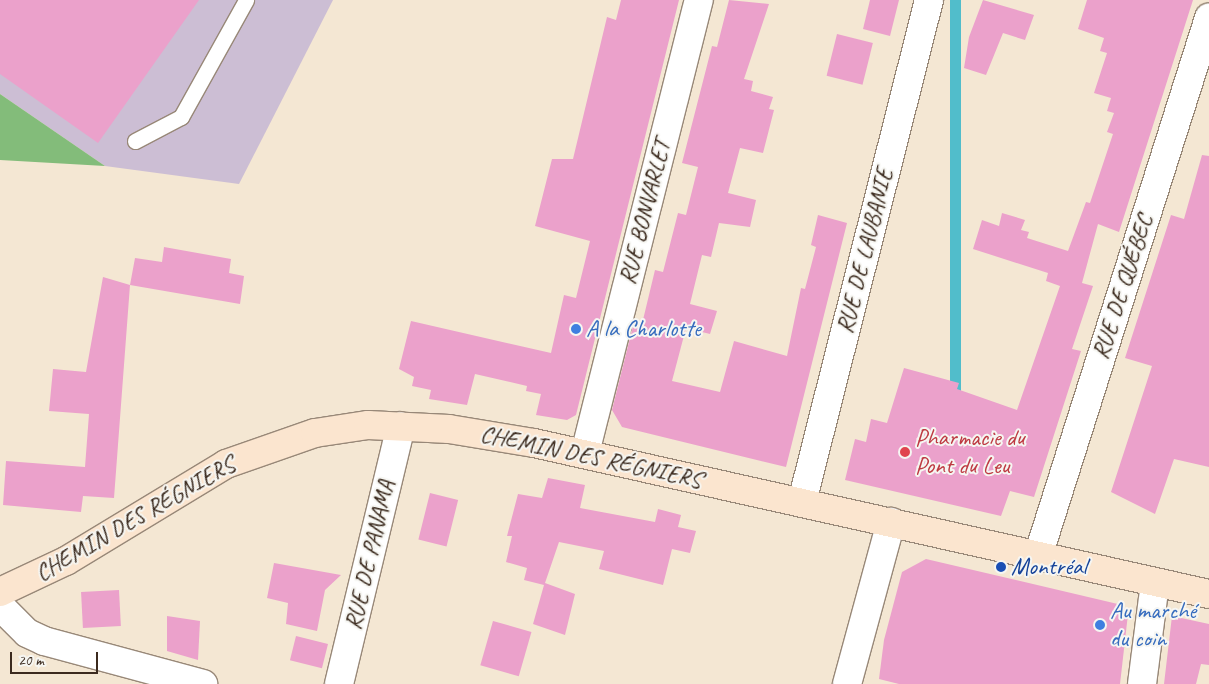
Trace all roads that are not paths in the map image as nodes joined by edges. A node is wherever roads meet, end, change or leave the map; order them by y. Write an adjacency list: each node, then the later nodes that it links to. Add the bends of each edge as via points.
1 (246, 0): 5 (lane, via 181,117)
2 (699, 0): 7 (street, RUE BONVARLET)
3 (929, 0): 8 (street, RUE DE LAUBANIE)
4 (1209, 18): 10 (street, RUE DE QUÉBEC)
5 (135, 140)
6 (401, 426): 7 (main road, CHEMIN DES RÉGNIERS, via 476,433); 12 (main road, CHEMIN DES RÉGNIERS, via 315,433 226,464 66,561); 16 (street, RUE DE PANAMA)
7 (585, 453): 8 (main road, CHEMIN DES RÉGNIERS)
8 (802, 502): 9 (main road, CHEMIN DES RÉGNIERS)
9 (891, 522): 10 (main road, CHEMIN DES RÉGNIERS); 17 (street)
10 (1038, 556): 11 (main road, CHEMIN DES RÉGNIERS)
11 (1155, 583): 13 (main road, CHEMIN DES RÉGNIERS); 18 (street)
12 (0, 592)
13 (1209, 594)
14 (0, 606): 15 (street, via 27,633 44,641)
15 (203, 684)
16 (339, 684)
17 (847, 684)
18 (1142, 684)

